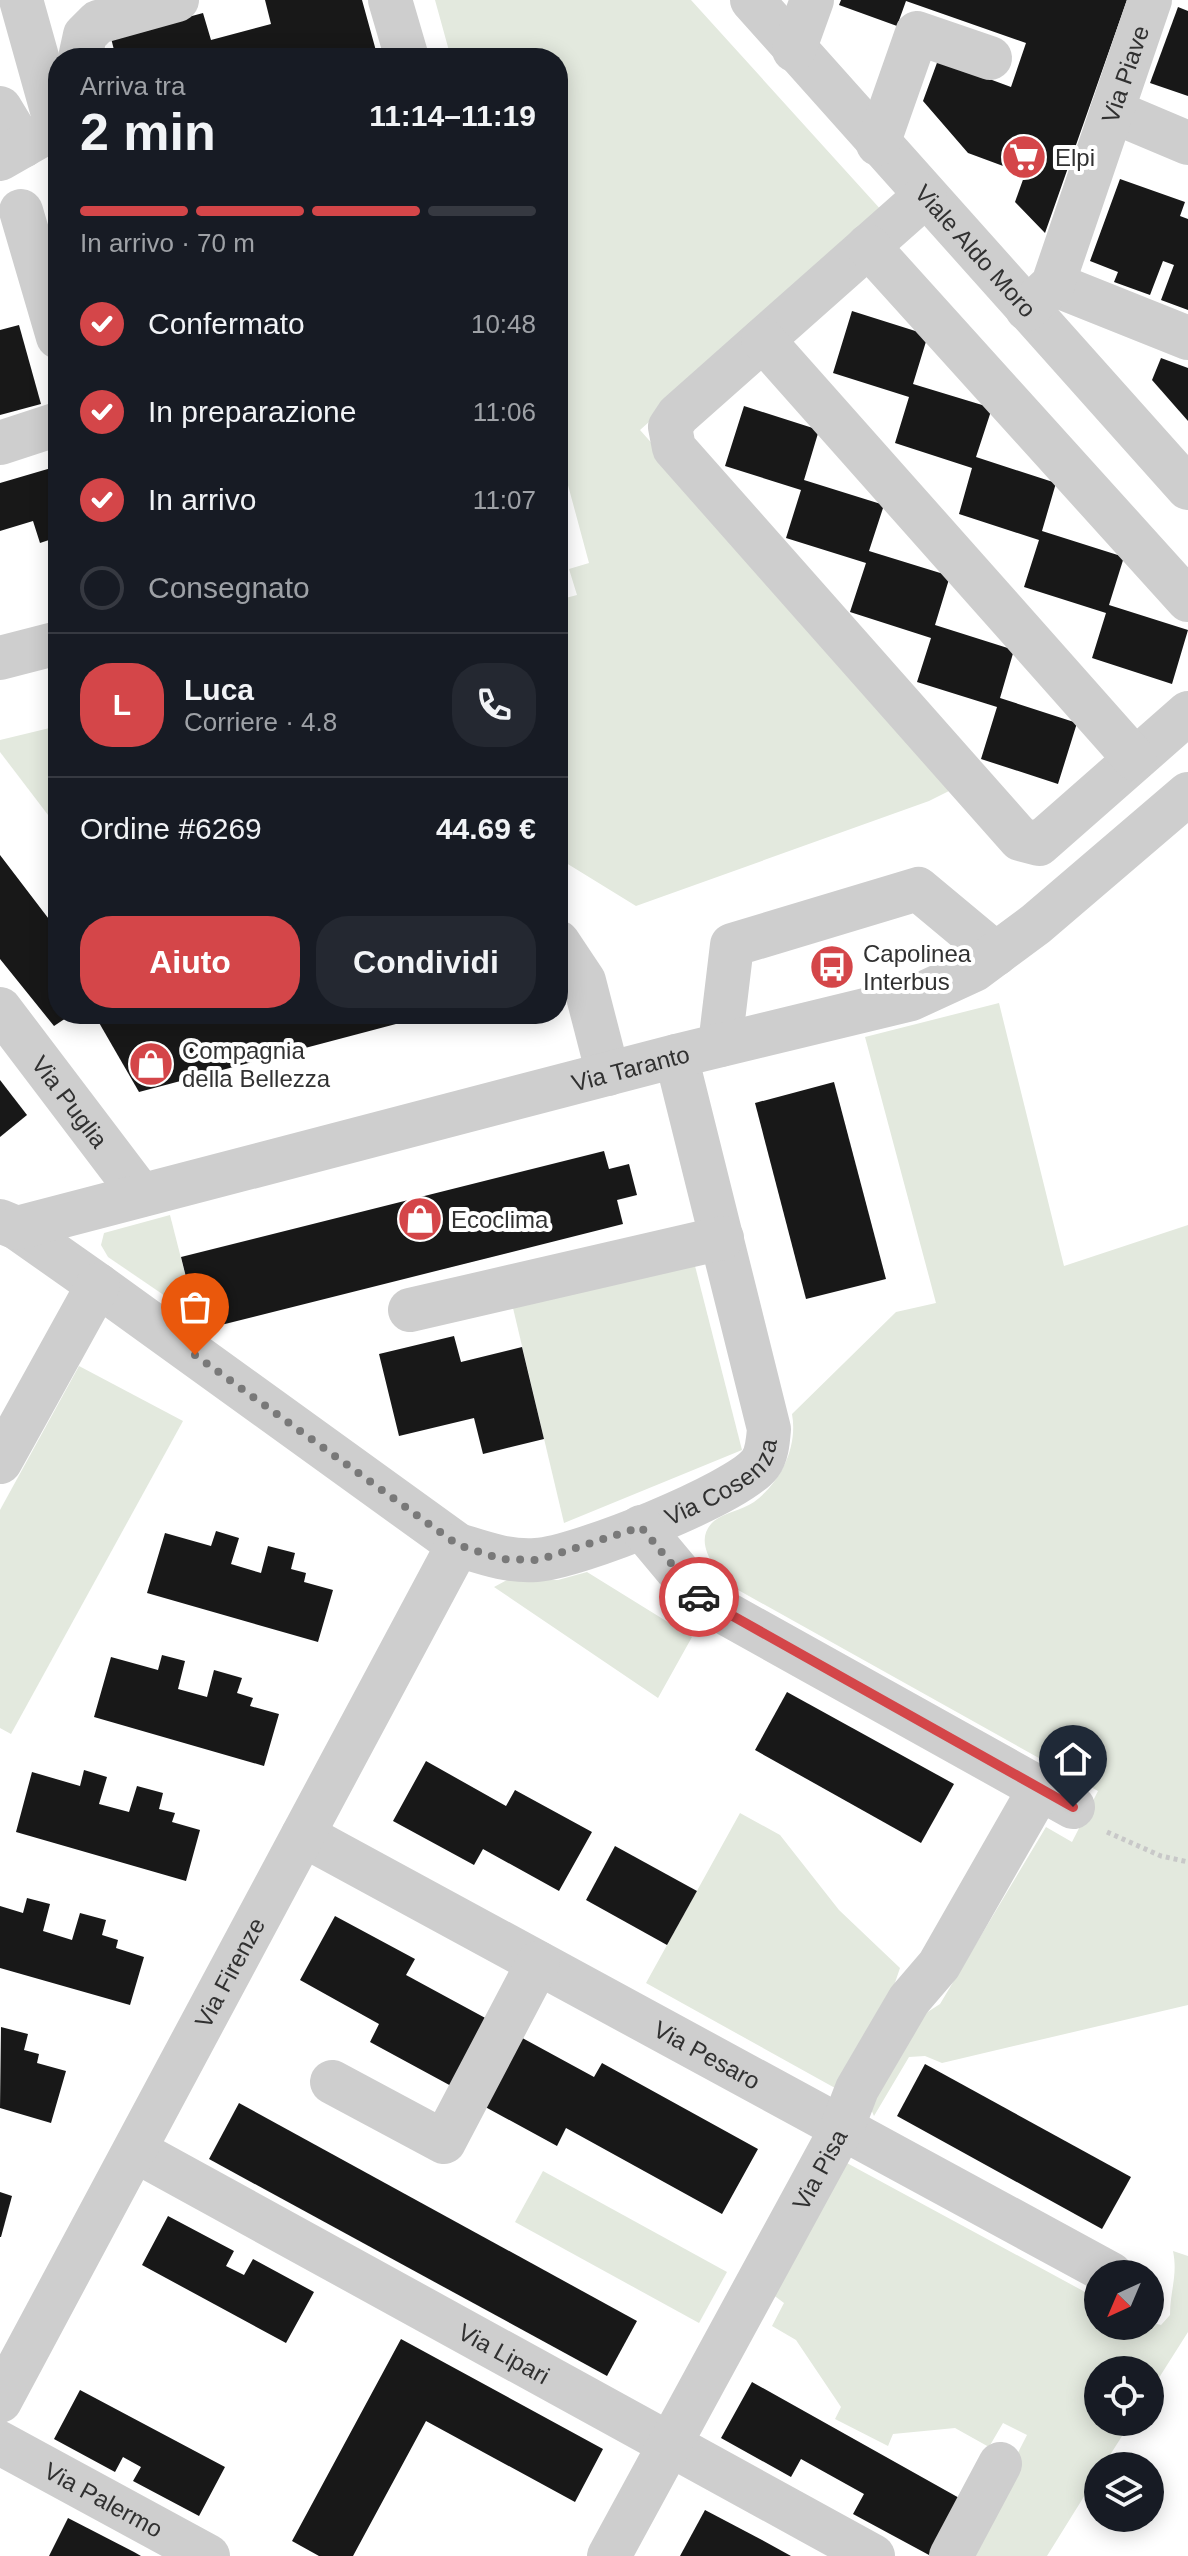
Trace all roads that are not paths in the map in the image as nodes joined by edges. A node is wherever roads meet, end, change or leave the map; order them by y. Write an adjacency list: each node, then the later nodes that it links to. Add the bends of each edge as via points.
1 (21, 0): 13 (street)
2 (177, 0): 7 (street, via 98,22 85,35)
3 (390, 0): 8 (street)
4 (812, 0): 9 (street)
5 (1150, 0): 12 (street, Via Piave)
6 (753, 5): 9 (street, Viale Aldo Moro)
7 (82, 48)
8 (404, 48)
9 (794, 50): 15 (street, Viale Aldo Moro)
10 (990, 58): 15 (street, via 917,33)
11 (0, 108): 13 (street)
12 (1112, 111): 14 (street); 19 (street, Via Piave)
13 (34, 141)
14 (1188, 143)
15 (878, 144): 16 (street, Viale Aldo Moro)
16 (925, 196): 18 (street); 19 (street, Viale Aldo Moro)
17 (26, 209): 20 (street)
18 (868, 246): 22 (street); 26 (street)
19 (1040, 296): 21 (street); 25 (street, Viale Aldo Moro)
20 (48, 297)
21 (1188, 338)
22 (763, 340): 30 (street); 30 (street, via 678,415 670,427 674,448 1020,839 1039,844)
23 (48, 427): 24 (street)
24 (0, 443)
25 (1188, 488)
26 (1188, 600)
27 (48, 646): 28 (street)
28 (0, 658)
29 (1188, 713): 30 (street)
30 (1135, 759)
31 (1188, 794): 32 (street, Via Taranto)
32 (996, 954): 35 (street, Via Taranto, via 911,999); 35 (street, via 918,889 732,945)
33 (568, 957): 37 (street, via 584,981)
34 (0, 1009): 38 (street, Via Puglia)
35 (720, 1045): 36 (street, Via Taranto)
36 (676, 1056): 37 (street, Via Taranto); 40 (street, Via Cosenza)
37 (608, 1074): 38 (street, Via Taranto)
38 (141, 1195): 39 (street, Via Taranto)
39 (9, 1224): 41 (street, Via Cosenza)
40 (722, 1238): 42 (street); 44 (street, Via Cosenza, via 769,1429 768,1445 761,1463 740,1483)
41 (98, 1285): 43 (street); 45 (street, Via Cosenza)
42 (410, 1310)
43 (0, 1462)
44 (641, 1527): 45 (street, Via Cosenza, via 538,1560 501,1559); 49 (street, Via Pisa, via 702,1600 1056,1799 909,2000 857,2089)
45 (458, 1545): 46 (street, Via Firenze)
46 (303, 1835): 47 (street, Via Pesaro); 50 (street, Via Firenze)
47 (538, 1963): 48 (street, via 444,2142); 49 (street, Via Pesaro)
48 (332, 2082)
49 (842, 2128): 51 (street, Via Pesaro); 54 (street, Via Pisa)
50 (136, 2151): 52 (street, Via Firenze); 54 (street, Via Lipari)
51 (1085, 2260)
52 (0, 2401)
53 (0, 2443): 56 (street, Via Palermo)
54 (671, 2446): 57 (street, Via Pisa); 58 (street, Via Lipari)
55 (1000, 2464): 59 (street)
56 (208, 2556)
57 (609, 2556)
58 (873, 2556)
59 (951, 2556)

